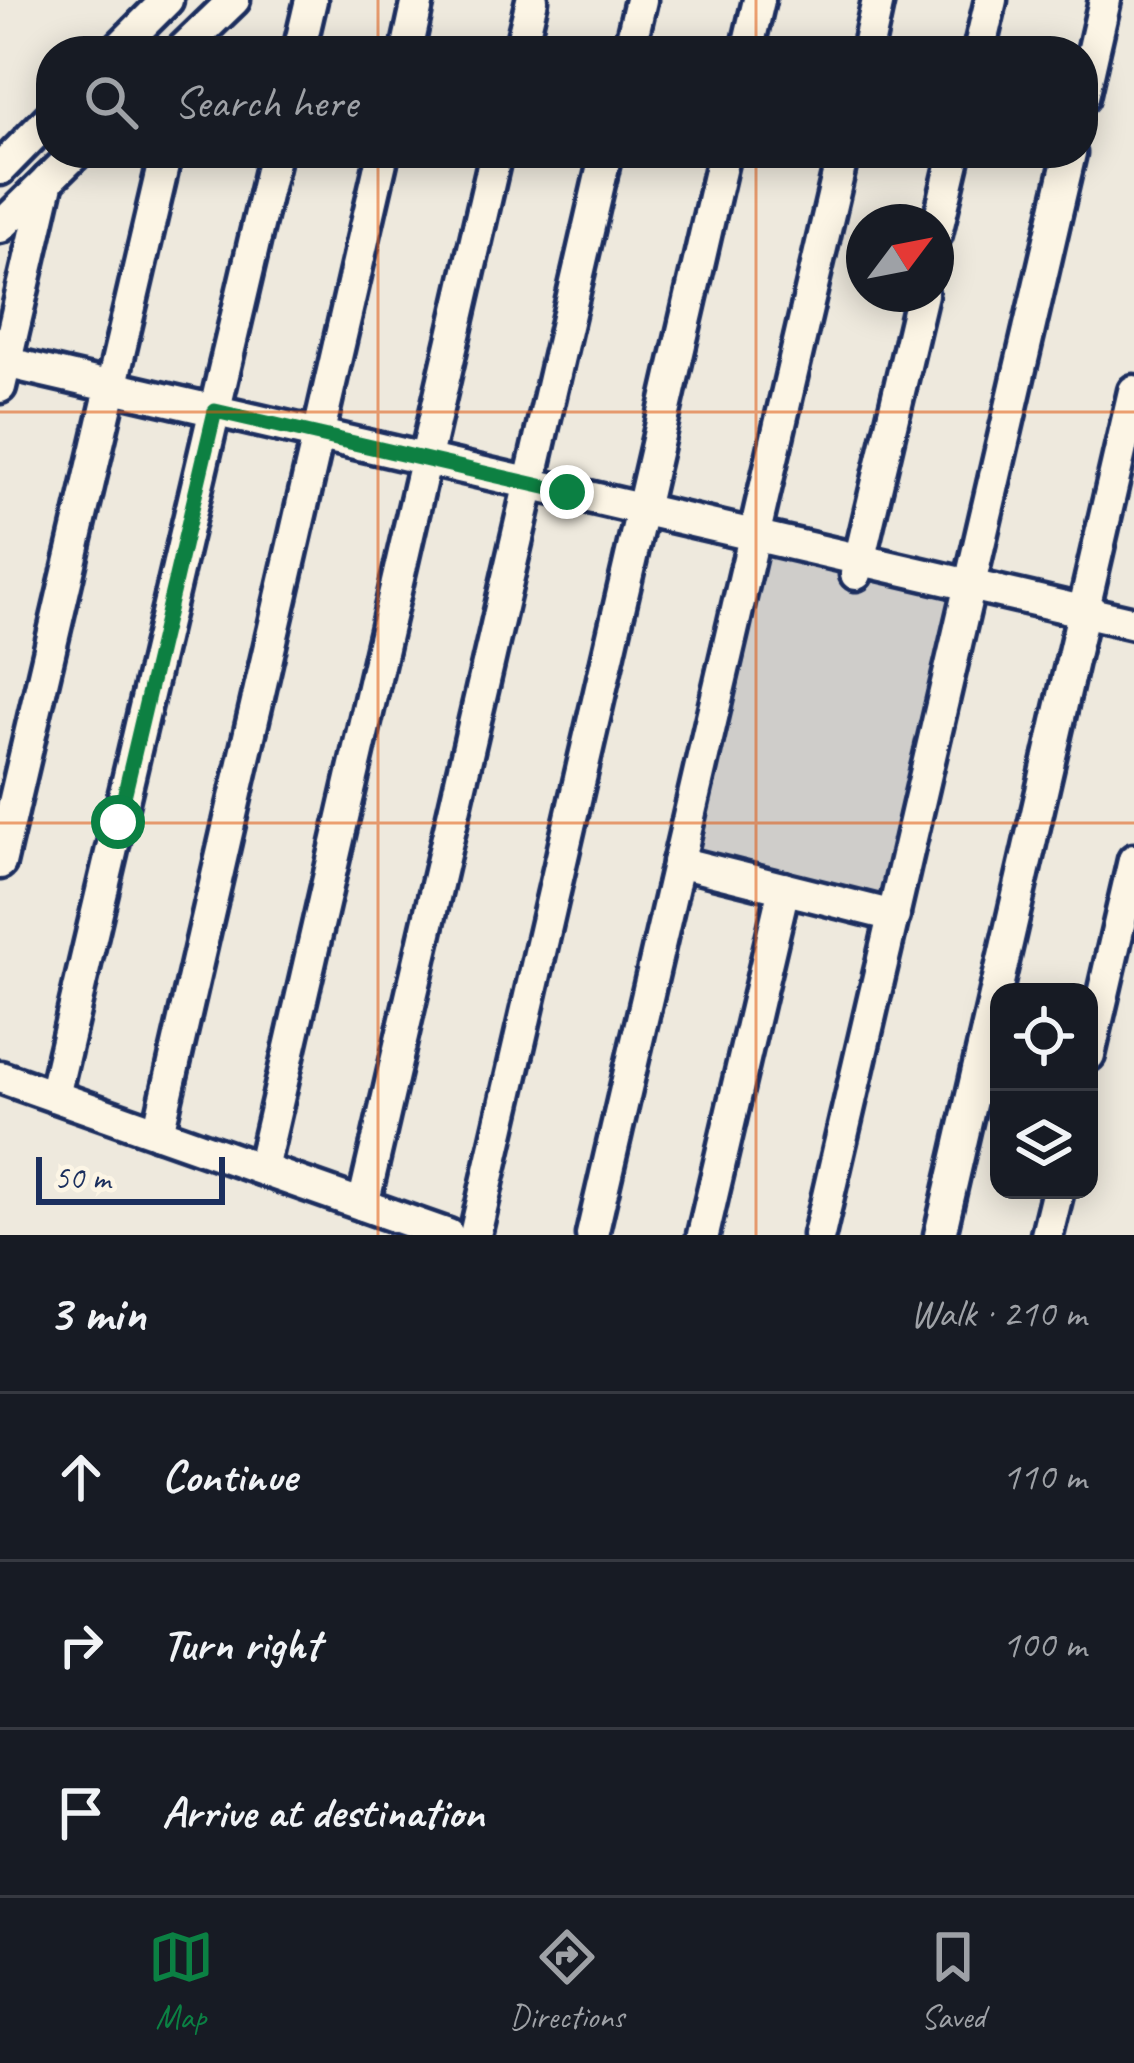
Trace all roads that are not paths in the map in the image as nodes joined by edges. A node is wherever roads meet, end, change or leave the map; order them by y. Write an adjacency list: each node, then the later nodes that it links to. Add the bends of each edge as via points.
1 (166, 0): 11 (street)
2 (234, 0): 12 (street)
3 (311, 0): 13 (street)
4 (418, 0): 14 (street)
5 (532, 0): 15 (street)
6 (641, 0): 16 (street)
7 (759, 0): 17 (street)
8 (878, 0): 18 (street)
9 (991, 0): 19 (street)
10 (1106, 0): 20 (street)
11 (131, 36)
12 (197, 36)
13 (303, 36)
14 (410, 36)
15 (524, 36)
16 (633, 36)
17 (751, 36)
18 (870, 36)
19 (983, 36)
20 (1097, 36)
21 (36, 132): 32 (street)
22 (60, 168): 33 (street)
23 (163, 168): 38 (street)
24 (272, 168): 40 (street)
25 (380, 168): 41 (street)
26 (493, 168): 42 (street)
27 (603, 168): 43 (street)
28 (721, 168): 44 (street)
29 (840, 168): 45 (street)
30 (951, 168): 34 (street)
31 (1067, 168): 47 (street)
32 (0, 169)
33 (48, 180): 35 (street); 37 (street)
34 (943, 204)
35 (0, 227)
36 (918, 312): 46 (street)
37 (2, 370): 38 (street)
38 (112, 387): 40 (street); 52 (street)
39 (1134, 391): 48 (street)
40 (215, 411): 41 (street); 57 (street)
41 (318, 435): 42 (street); 58 (street)
42 (425, 459): 43 (street); 59 (street)
43 (530, 484): 44 (street); 61 (street)
44 (641, 509): 45 (street); 63 (street)
45 (754, 535): 46 (street); 51 (street)
46 (858, 568): 47 (street)
47 (971, 585): 48 (street); 54 (street)
48 (1083, 611): 49 (street); 67 (street)
49 (1134, 623)
50 (1134, 860): 55 (street)
51 (678, 862): 53 (street); 64 (street)
52 (0, 863)
53 (784, 889): 54 (street); 65 (street)
54 (894, 916): 66 (street)
55 (1098, 1016)
56 (0, 1077): 57 (street)
57 (54, 1096): 58 (street)
58 (158, 1133): 59 (street)
59 (262, 1169): 61 (street)
60 (1056, 1199): 68 (street)
61 (363, 1205): 62 (street)
62 (448, 1235)
63 (475, 1235)
64 (592, 1235)
65 (704, 1235)
66 (819, 1235)
67 (940, 1235)
68 (1048, 1235)

